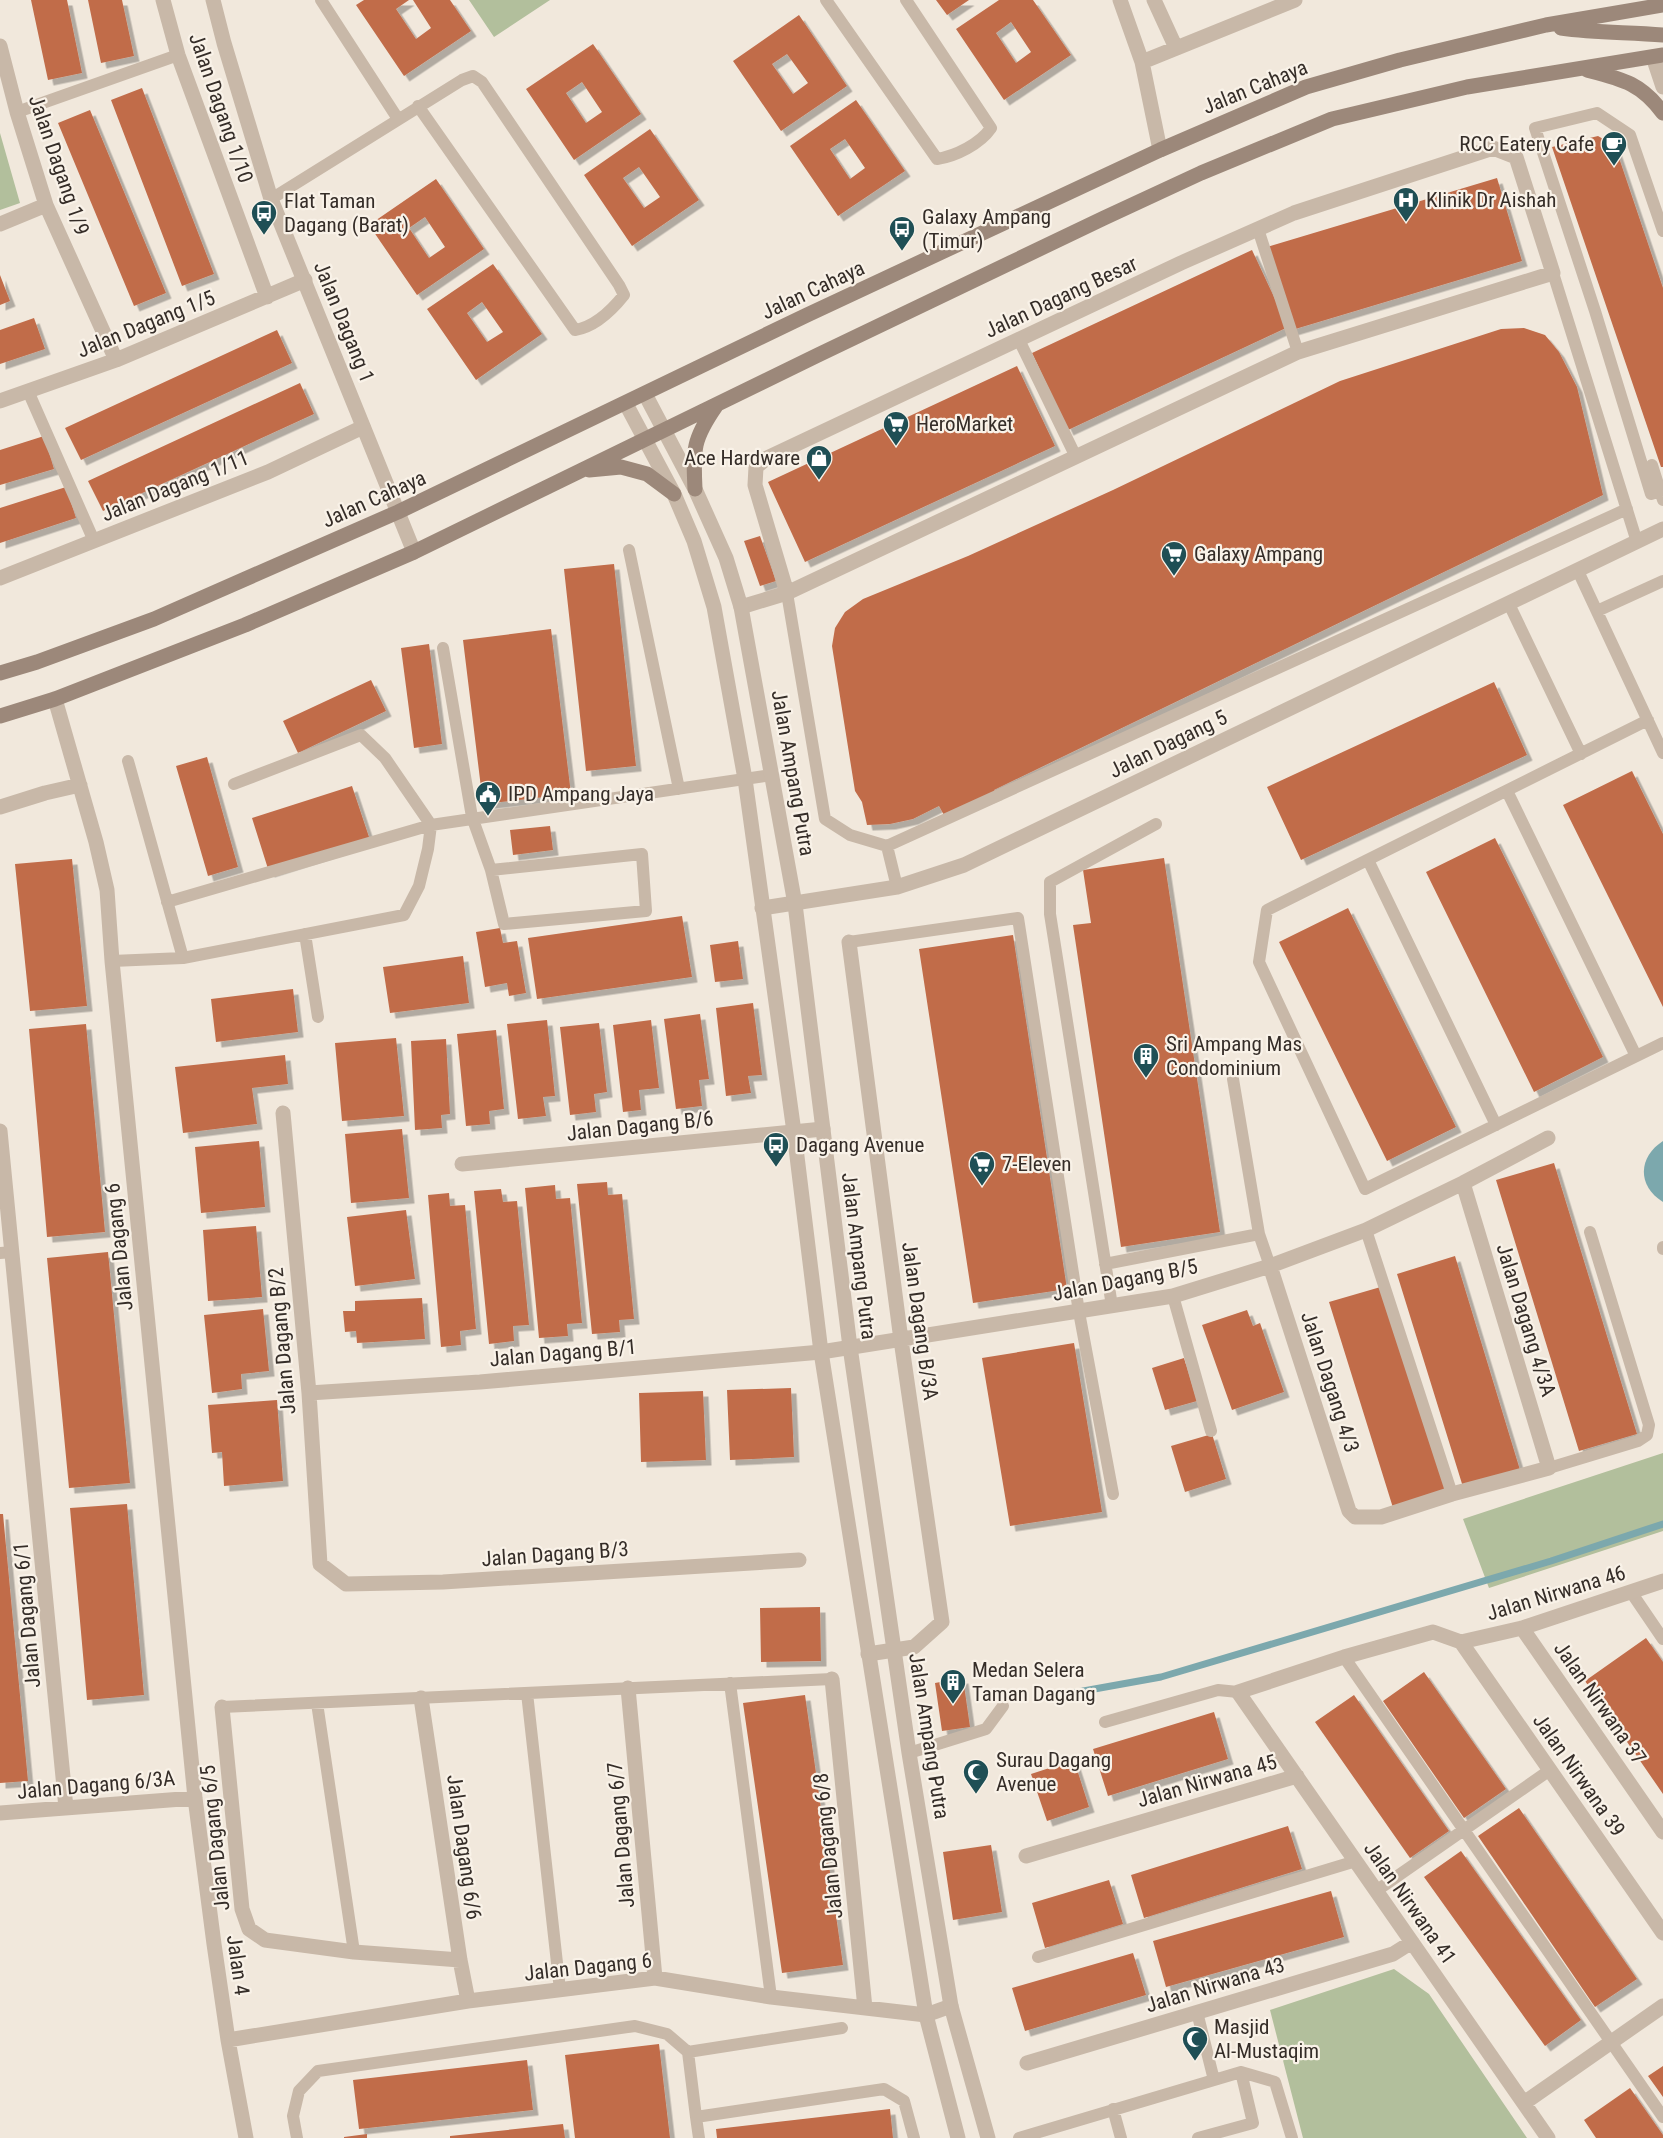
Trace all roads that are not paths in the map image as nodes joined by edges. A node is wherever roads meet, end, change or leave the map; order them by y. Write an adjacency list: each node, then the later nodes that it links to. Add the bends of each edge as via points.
1 (163, 0): 15 (street, Jalan Dagang 1/10)
2 (213, 0): 24 (street, Jalan Dagang 1)
3 (321, 0): 22 (lane)
4 (826, 0): 5 (lane, via 937,159 949,157 985,137 991,128)
5 (906, 0)
6 (1120, 0): 16 (street)
7 (1154, 0): 13 (street)
8 (1295, 0): 13 (street)
9 (1663, 5): 10 (main road, Jalan Cahaya)
10 (1546, 25): 11 (main road, via 1592,33); 23 (main road, Jalan Cahaya, via 1306,87)
11 (1663, 35)
12 (0, 46): 20 (street, Jalan Dagang 1/9)
13 (1176, 48): 16 (street)
14 (1660, 53): 17 (main road); 18 (street)
15 (178, 56): 20 (lane); 31 (street, Jalan Dagang 1/10)
16 (1142, 62): 23 (street)
17 (1580, 69): 21 (main road, via 1640,88); 39 (main road, via 1467,87 1332,119 1201,173)
18 (1663, 87)
19 (418, 106): 19 (lane, via 575,330 586,329 616,304 624,295 619,285 482,82 473,76 462,80); 22 (lane)
20 (17, 112): 25 (street, Jalan Dagang 1/9)
21 (1663, 113)
22 (398, 119): 24 (lane)
23 (1160, 150): 36 (main road, Jalan Cahaya)
24 (271, 199): 30 (street, Jalan Dagang 1)
25 (46, 206): 26 (street); 34 (street, Jalan Dagang 1/9)
26 (0, 224)
27 (1258, 229): 29 (street, Jalan Dagang Besar, via 1294,213 1493,148 1516,158); 32 (street, Jalan Dagang Besar); 33 (lane)
28 (1663, 231): 47 (lane, via 1630,135 1597,113 1535,128 1651,494)
29 (1553, 273): 33 (street); 49 (lane)
30 (305, 280): 31 (street, Jalan Dagang 1/5); 40 (street, Jalan Dagang 1)
31 (267, 297): 34 (street, Jalan Dagang 1/5)
32 (1019, 340): 43 (lane); 59 (street, Jalan Dagang Besar, via 767,458 756,467 755,485)
33 (1298, 352): 43 (street)
34 (116, 360): 35 (street, Jalan Dagang 1/5)
35 (28, 390): 37 (street, Jalan Dagang 1/5); 52 (lane)
36 (645, 394): 38 (main road, Jalan Cahaya); 41 (street, Jalan Ampang Putra)
37 (0, 401)
38 (626, 404): 42 (street); 50 (main road, Jalan Cahaya)
39 (717, 404): 41 (main road); 46 (main road, via 700,429 693,452)
40 (363, 427): 50 (street, Jalan Dagang 1); 52 (street, Jalan Dagang 1/11, via 268,472)
41 (664, 430): 42 (main road); 46 (street, Jalan Ampang Putra)
42 (645, 439): 45 (main road); 48 (street)
43 (1076, 457): 59 (street)
44 (1652, 465): 47 (lane)
45 (581, 471): 48 (main road, via 621,467 647,474); 55 (main road)
46 (695, 489): 61 (street, Jalan Ampang Putra, via 726,558)
47 (1662, 494)
48 (674, 495): 72 (street, via 694,541 714,607)
49 (1627, 509): 53 (lane); 81 (lane)
50 (398, 512): 55 (street, Jalan Dagang 1); 64 (main road, Jalan Cahaya, via 153,619)
51 (1663, 529): 53 (street, Jalan Dagang 5)
52 (94, 541): 57 (street, Jalan Dagang 1/11)
53 (1637, 542): 56 (street, Jalan Dagang 5)
54 (629, 550): 75 (lane)
55 (414, 552): 65 (main road, via 245,625)
56 (1578, 571): 60 (street, Jalan Dagang 5); 62 (lane)
57 (0, 578)
58 (1663, 581): 62 (lane)
59 (787, 593): 61 (street); 81 (lane, via 825,819 850,835)
60 (1509, 604): 69 (lane); 84 (street, Jalan Dagang 5, via 964,865)
61 (741, 607): 71 (street, Jalan Ampang Putra)
62 (1597, 611): 67 (lane)
63 (443, 648): 78 (lane)
64 (0, 673)
65 (55, 699): 66 (main road); 74 (street, Jalan Dagang 6)
66 (0, 716)
67 (1648, 720): 68 (lane); 69 (lane)
68 (1663, 753)
69 (1581, 754): 76 (lane)
70 (128, 762): 85 (lane)
71 (772, 775): 72 (lane); 86 (street, Jalan Ampang Putra)
72 (745, 779): 75 (lane); 87 (street)
73 (234, 784): 80 (lane, via 361,735 385,758)
74 (80, 785): 77 (street); 91 (street, Jalan Dagang 6, via 107,890)
75 (679, 789): 78 (lane)
76 (1507, 791): 82 (lane); 94 (lane)
77 (0, 807)
78 (472, 817): 80 (lane); 83 (lane)
79 (1156, 824): 108 (lane, via 1050,882 1050,914)
80 (431, 825): 85 (lane); 88 (lane, via 419,886 404,915)
81 (887, 846): 84 (lane)
82 (1368, 860): 97 (lane); 97 (lane, via 1267,910 1259,963 1365,1189)
83 (491, 870): 83 (lane, via 642,854 646,911 504,924)
84 (897, 887): 86 (street, Jalan Dagang 5)
85 (167, 902): 90 (lane)
86 (795, 904): 87 (street, Jalan Dagang 5); 98 (street, Jalan Ampang Putra)
87 (762, 908): 100 (street)
88 (305, 934): 90 (lane); 92 (lane)
89 (849, 942): 112 (lane, via 1018,918); 113 (street, Jalan Dagang B/3A)
90 (183, 958): 91 (lane)
91 (112, 961): 144 (street, Jalan Dagang 6)
92 (318, 1017)
93 (1663, 1043): 94 (lane)
94 (1636, 1056): 97 (lane)
95 (1233, 1079): 106 (lane)
96 (283, 1113): 116 (street, Jalan Dagang B/2)
97 (1496, 1125)
98 (823, 1129): 100 (street, Jalan Dagang B/6); 114 (street, Jalan Ampang Putra)
99 (0, 1131): 107 (street, Jalan Dagang 6/1)
100 (794, 1132): 102 (street, Jalan Dagang B/6); 115 (street)
101 (1548, 1138): 103 (street, Jalan Dagang B/5)
102 (462, 1164)
103 (1463, 1183): 104 (street, Jalan Dagang B/5); 118 (street, Jalan Dagang 4/3A)
104 (1366, 1230): 109 (street, Jalan Dagang B/5); 120 (lane)
105 (1590, 1232): 118 (lane, via 1649,1425 1647,1435 1638,1441)
106 (1259, 1234): 108 (lane); 109 (lane)
107 (7, 1252): 145 (street, Jalan Dagang 6/1)
108 (1105, 1264): 111 (lane)
109 (1270, 1266): 110 (street, Jalan Dagang B/5); 120 (street, Jalan Dagang 4/3, via 1349,1511 1354,1517 1381,1517)
110 (1173, 1296): 111 (street, Jalan Dagang B/5); 117 (lane)
111 (1112, 1306): 112 (street, Jalan Dagang B/5)
112 (1079, 1312): 113 (street, Jalan Dagang B/5); 119 (lane)
113 (901, 1340): 114 (street, Jalan Dagang B/5); 128 (street, Jalan Dagang B/3A, via 942,1622 914,1647)
114 (850, 1347): 115 (street, Jalan Dagang B/1); 128 (street, Jalan Ampang Putra)
115 (821, 1352): 116 (street, Jalan Dagang B/1); 129 (street)
116 (309, 1393): 122 (street, Jalan Dagang B/2)
117 (1211, 1431)
118 (1549, 1468): 120 (street)
119 (1113, 1494)
120 (1452, 1494)
121 (799, 1560): 122 (street, Jalan Dagang B/3, via 443,1582 346,1584)
122 (320, 1564)
123 (1663, 1581): 124 (street, Jalan Nirwana 46)
124 (1631, 1593): 125 (street, Jalan Nirwana 46); 126 (lane)
125 (1522, 1628): 127 (street, Jalan Nirwana 46); 148 (street, Jalan Nirwana 37)
126 (1663, 1639)
127 (1461, 1642): 130 (street, via 1433,1632); 142 (street, Jalan Nirwana 39)
128 (894, 1650): 129 (street, Jalan Dagang B/3A); 141 (street, Jalan Ampang Putra)
129 (868, 1654): 165 (street)
130 (1344, 1657): 134 (street); 147 (lane)
131 (832, 1679): 132 (lane); 163 (street, Jalan Dagang 6/8)
132 (729, 1683): 133 (lane); 159 (lane)
133 (628, 1688): 135 (lane); 157 (street, Jalan Dagang 6/7)
134 (1238, 1692): 140 (lane, via 1218,1690); 143 (street, Jalan Nirwana 41)
135 (527, 1693): 136 (lane); 158 (lane)
136 (421, 1698): 137 (lane); 156 (street, Jalan Dagang 6/6)
137 (317, 1703): 139 (lane); 154 (lane)
138 (1002, 1706): 141 (lane, via 986,1729)
139 (222, 1707): 154 (street, Jalan Dagang 6/5, via 242,1909 249,1929 266,1940)
140 (1105, 1722)
141 (909, 1753): 161 (street, Jalan Ampang Putra)
142 (1550, 1770): 147 (lane); 152 (street, Jalan Nirwana 39)
143 (1297, 1776): 149 (street, Jalan Nirwana 45); 150 (street, Jalan Nirwana 41)
144 (195, 1798): 145 (street, Jalan Dagang 6/3A); 167 (street, Jalan 4)
145 (66, 1808): 146 (street, Jalan Dagang 6/3A)
146 (0, 1813)
147 (1463, 1831): 151 (lane); 168 (lane)
148 (1663, 1832)
149 (1026, 1856)
150 (1356, 1862): 151 (street, Jalan Nirwana 41); 155 (lane)
151 (1376, 1891): 153 (street, Jalan Nirwana 41)
152 (1663, 1933)
153 (1412, 1942): 164 (street, Jalan Nirwana 43, via 1394,1954); 173 (street, Jalan Nirwana 41)
154 (354, 1952): 156 (street, Jalan Dagang 6/5)
155 (1038, 1956)
156 (459, 1960): 160 (street, Jalan Dagang 6/6)
157 (655, 1978): 158 (street, Jalan Dagang 6); 159 (street, Jalan Dagang 6)
158 (560, 1990): 160 (street, Jalan Dagang 6)
159 (771, 1997): 163 (street, Jalan Dagang 6)
160 (468, 2001): 167 (street, Jalan Dagang 6)
161 (951, 2006): 165 (street, Jalan Dagang 6); 182 (street, Jalan Ampang Putra)
162 (1663, 2006): 168 (street)
163 (865, 2008): 165 (street, Jalan Dagang 6)
164 (1197, 2012): 170 (street, Jalan Nirwana 43); 172 (lane)
165 (926, 2015): 181 (street)
166 (842, 2028): 169 (lane)
167 (228, 2040): 177 (street, Jalan 4)
168 (1611, 2042): 173 (street); 176 (lane)
169 (688, 2052): 175 (lane); 178 (lane, via 668,2034 635,2026 318,2072 298,2091 293,2116)
170 (1028, 2063)
171 (1241, 2072): 172 (lane); 185 (lane, via 1253,2123); 186 (lane, via 1275,2082)
172 (1214, 2080): 174 (lane)
173 (1524, 2103): 187 (street, Jalan Nirwana 41)
174 (1113, 2109): 183 (lane); 184 (lane)
175 (696, 2117): 179 (lane); 180 (lane, via 884,2089 904,2101)
176 (1663, 2117)
177 (246, 2138)
178 (297, 2138)
179 (699, 2138)
180 (914, 2138)
181 (958, 2138)
182 (988, 2138)
183 (1019, 2138)
184 (1121, 2138)
185 (1198, 2138)
186 (1292, 2138)
187 (1548, 2138)

